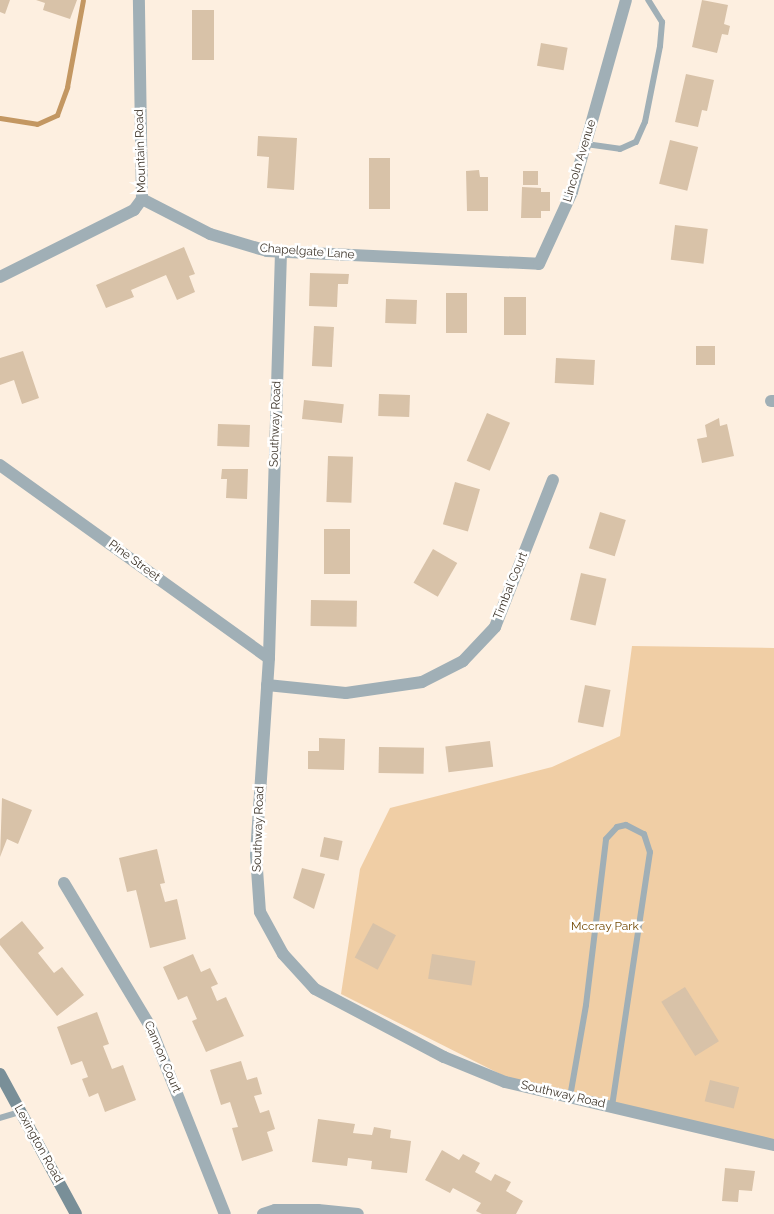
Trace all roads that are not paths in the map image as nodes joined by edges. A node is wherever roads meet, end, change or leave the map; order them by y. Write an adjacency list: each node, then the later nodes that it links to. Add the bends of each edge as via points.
1 (140, 0): 5 (street, Mountain Road)
2 (626, 0): 4 (street, Lincoln Avenue)
3 (648, 0): 4 (lane, via 662,22 645,122 636,142 620,149)
4 (586, 144): 7 (street, Lincoln Avenue, via 572,192 539,264)
5 (142, 199): 6 (street, Chapelgate Lane, via 210,234 252,248); 8 (street, Mountain Road, via 134,210)
6 (281, 252): 7 (street, Chapelgate Lane); 11 (street, Southway Road)
7 (483, 261)
8 (0, 277)
9 (0, 465): 11 (street, Pine Street)
10 (553, 480): 12 (street, Timbal Court, via 494,627 463,661 422,682 346,692)
11 (269, 658): 12 (street, Southway Road)
12 (267, 685): 15 (street, Southway Road, via 256,855 260,912 283,954 315,989 444,1057 505,1082)
13 (64, 883): 21 (street, Cannon Court, via 150,1026)
14 (0, 1074): 17 (main road, Lexington Road)
15 (570, 1097): 16 (street, Southway Road); 16 (lane, via 586,1005 606,839 617,827 626,825 644,834 650,852)
16 (612, 1107): 19 (street, Southway Road)
17 (20, 1112): 18 (lane); 20 (main road, Lexington Road)
18 (0, 1118)
19 (774, 1145)
20 (76, 1214)
21 (224, 1214)
22 (263, 1214): 23 (street, via 275,1210)
23 (358, 1214)

